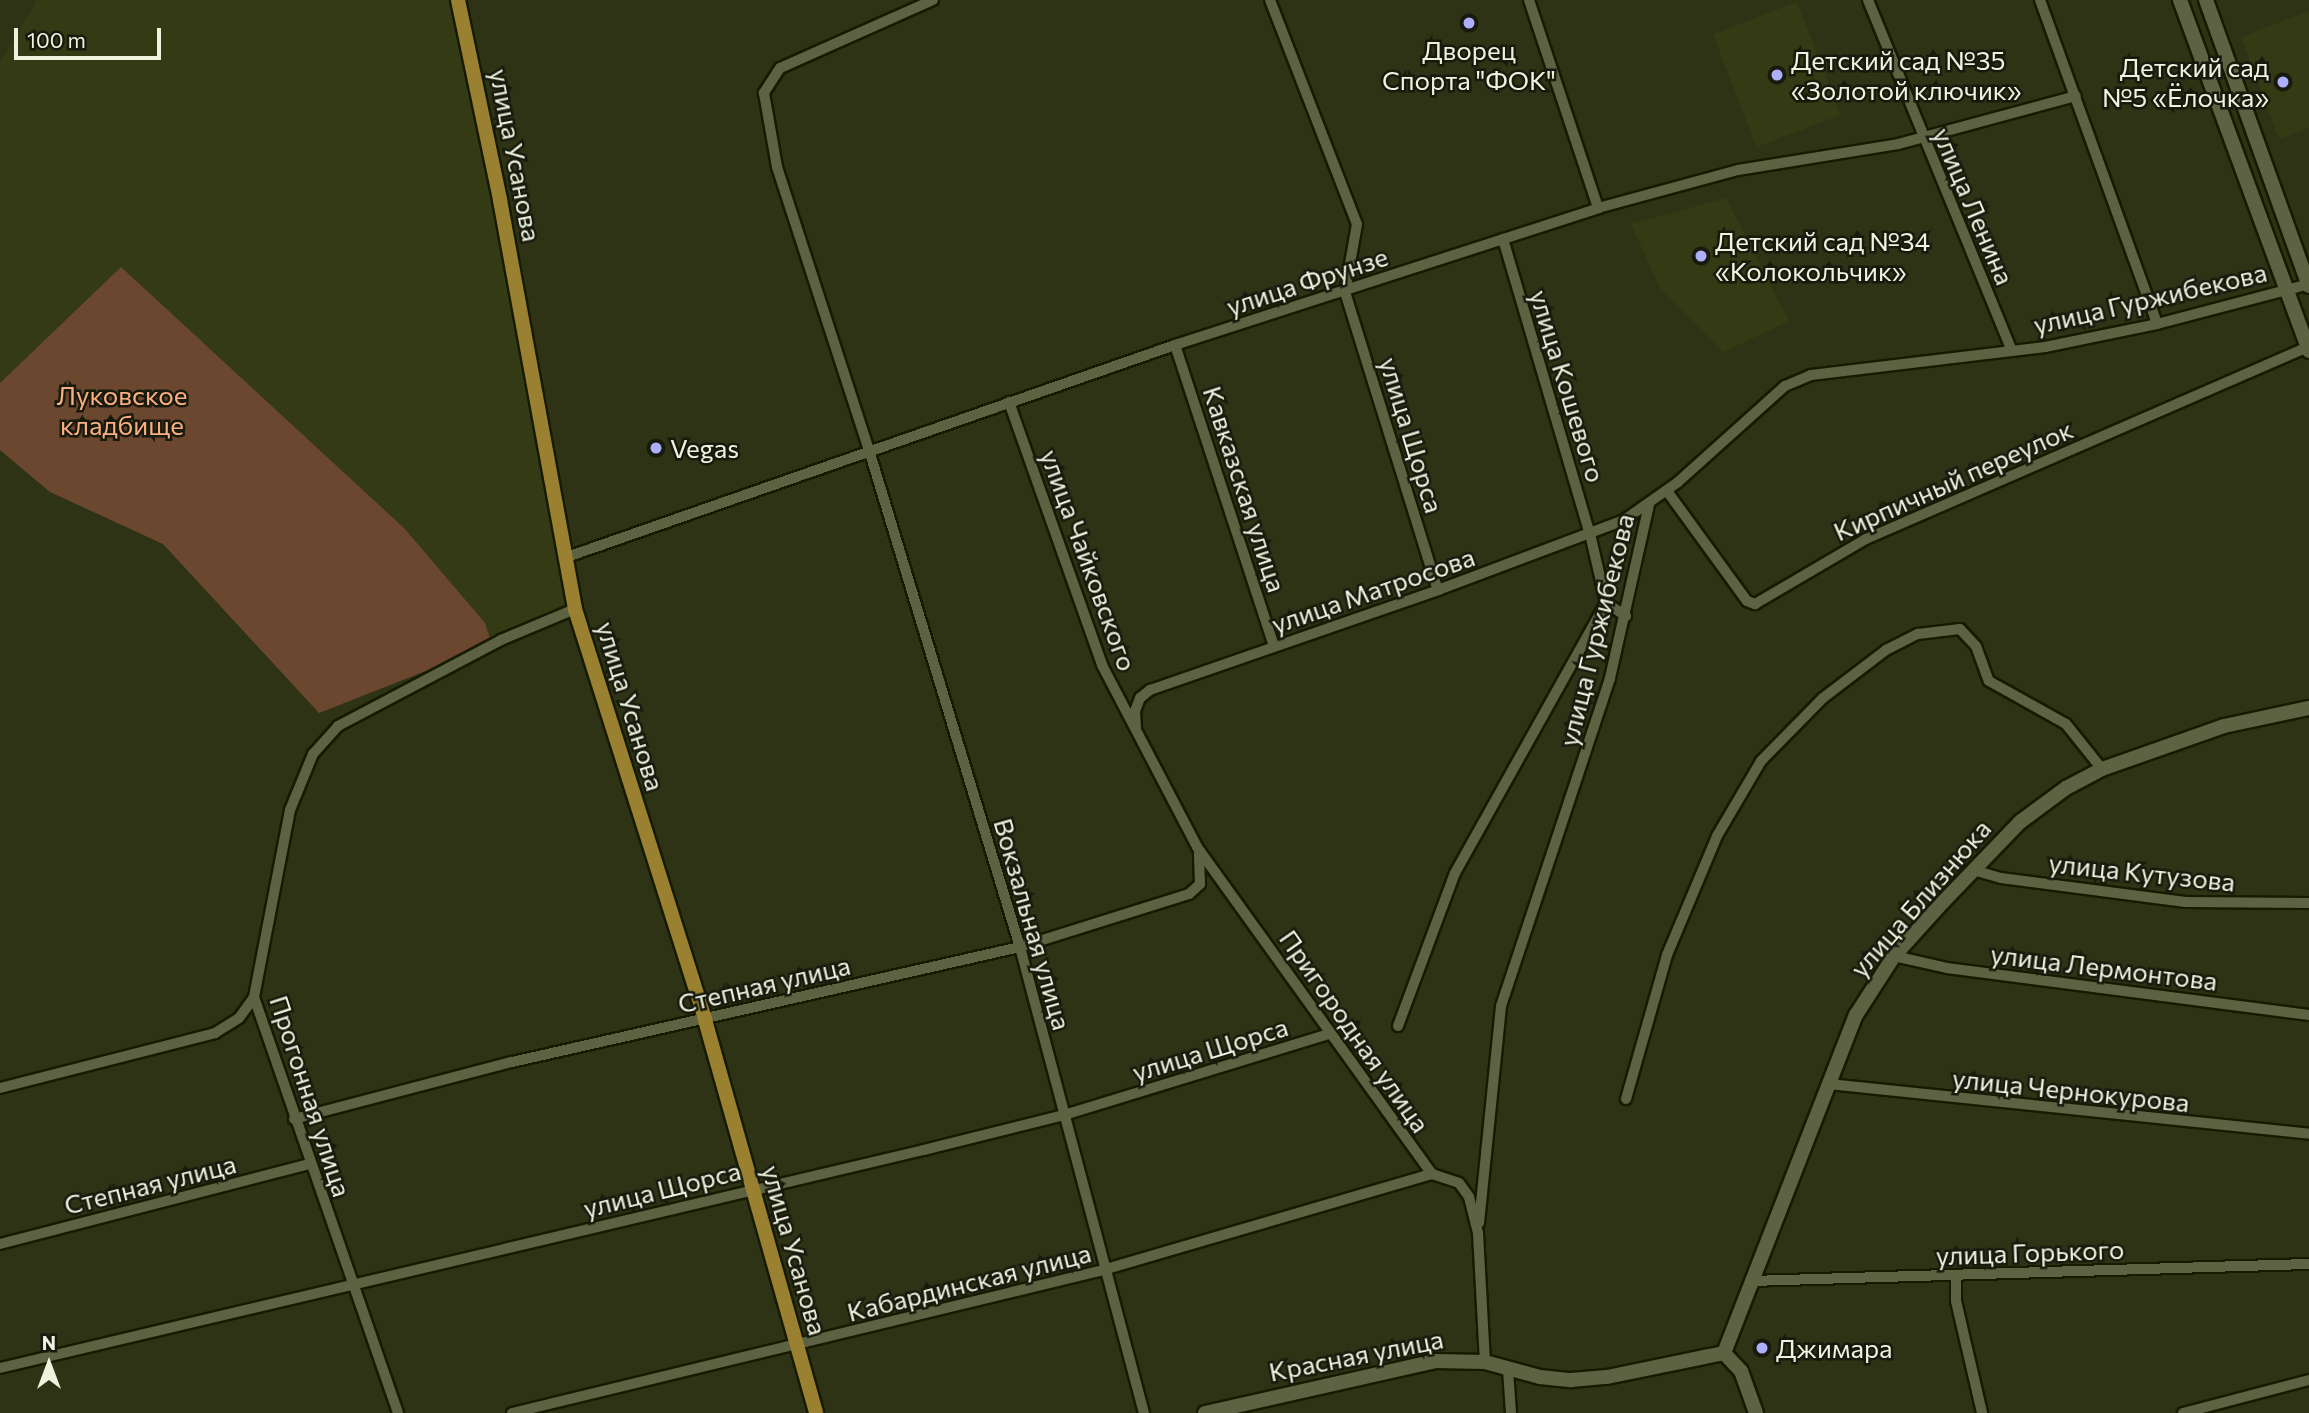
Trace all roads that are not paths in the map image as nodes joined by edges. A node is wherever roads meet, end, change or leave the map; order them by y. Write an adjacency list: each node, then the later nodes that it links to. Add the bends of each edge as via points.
1 (458, 0): 25 (main road, улица Усанова, via 500,200)
2 (933, 0): 21 (street, Вокзальная улица, via 780,68 764,93 777,167)
3 (1270, 0): 15 (street, via 1357,224)
4 (1529, 0): 11 (street)
5 (1868, 0): 10 (street, улица Ленина)
6 (2040, 0): 9 (street)
7 (2180, 0): 14 (street)
8 (2206, 0): 13 (street)
9 (2076, 96): 10 (street, улица Фрунзе); 16 (street)
10 (1922, 136): 11 (street, улица Фрунзе, via 1738,170); 19 (street, улица Ленина)
11 (1598, 208): 12 (street, улица Фрунзе)
12 (1503, 239): 15 (street, улица Фрунзе); 24 (street, улица Кошевого)
13 (2309, 284): 14 (street, улица Гуржибекова)
14 (2286, 289): 16 (street, улица Гуржибекова); 18 (street)
15 (1345, 292): 17 (street, улица Фрунзе); 26 (street, улица Щорса)
16 (2157, 324): 19 (street, улица Гуржибекова)
17 (1175, 345): 20 (street, улица Фрунзе); 30 (street, Кавказская улица)
18 (2308, 349): 22 (street, Кирпичный переулок, via 1866,539 1755,604 1747,601)
19 (2012, 351): 22 (street, улица Гуржибекова, via 1844,368 1785,386)
20 (1009, 402): 21 (street, улица Фрунзе); 32 (street, улица Чайковского, via 1102,665)
21 (869, 450): 25 (street, улица Фрунзе); 37 (street, Вокзальная улица)
22 (1667, 491): 23 (street, улица Гуржибекова)
23 (1649, 505): 24 (street, улица Матросова); 29 (street, улица Гуржибекова)
24 (1590, 534): 26 (street, улица Матросова); 27 (street, улица Кошевого)
25 (564, 558): 28 (main road, улица Усанова)
26 (1438, 590): 30 (street, улица Матросова)
27 (1606, 603): 29 (street); 42 (street, улица Гуржибекова, via 1455,873)
28 (575, 609): 39 (street, Прогонная улица, via 378,701 338,726 313,754 290,810); 41 (main road, улица Усанова)
29 (1626, 616): 53 (street, улица Гуржибекова, via 1583,769 1501,1006)
30 (1274, 646): 32 (street, улица Матросова, via 1150,690 1140,698)
31 (2309, 708): 33 (street, улица Близнюка, via 2224,726)
32 (1136, 729): 34 (street, Пригородная улица)
33 (2102, 769): 35 (street, улица Близнюка, via 2041,804); 46 (street, via 2066,724 1989,681 1976,646 1961,629 1918,634 1886,650 1823,698 1761,761 1717,836 1667,955)
34 (1197, 847): 37 (street, Степная улица, via 1200,884 1189,894); 43 (street, Пригородная улица)
35 (1973, 870): 36 (street, улица Кутузова, via 2001,878 2185,902); 38 (street, улица Близнюка)
36 (2309, 903)
37 (1020, 947): 41 (street, Степная улица); 47 (street, Вокзальная улица)
38 (1894, 956): 40 (street, улица Лермонтова, via 1947,968); 44 (street, улица Близнюка, via 1856,1015)
39 (254, 997): 45 (street, via 239,1018 215,1033); 48 (street, Прогонная улица)
40 (2309, 1015)
41 (705, 1020): 48 (street, Степная улица, via 512,1062); 52 (main road, улица Усанова)
42 (1398, 1026)
43 (1329, 1034): 47 (street, улица Щорса); 51 (street, Пригородная улица)
44 (1829, 1084): 49 (street, улица Чернокурова); 58 (street, улица Близнюка)
45 (0, 1088)
46 (1626, 1099)
47 (1064, 1115): 52 (street, улица Щорса); 56 (street, Вокзальная улица)
48 (294, 1119): 50 (street, Прогонная улица)
49 (2309, 1134)
50 (310, 1164): 54 (street, Степная улица); 59 (street, Прогонная улица)
51 (1432, 1174): 53 (street, Пригородная улица, via 1459,1183 1469,1197); 56 (street, Кабардинская улица)
52 (752, 1188): 59 (street, улица Щорса); 60 (main road, улица Усанова)
53 (1478, 1233): 62 (street, Пригородная улица)
54 (0, 1244)
55 (2309, 1264): 57 (street, улица Горького)
56 (1103, 1270): 60 (street, Кабардинская улица); 69 (street, Вокзальная улица)
57 (1956, 1275): 58 (street, улица Горького); 73 (street, via 1956,1301)
58 (1751, 1282): 61 (street, улица Близнюка)
59 (351, 1284): 63 (street, улица Щорса); 66 (street, Прогонная улица)
60 (797, 1346): 67 (street, Кабардинская улица); 68 (main road, улица Усанова)
61 (1724, 1353): 64 (street, Красная улица, via 1595,1378 1550,1378); 72 (street, via 1741,1371)
62 (1485, 1362): 64 (street, Красная улица); 70 (street, Красная улица, via 1460,1359 1401,1366)
63 (0, 1368)
64 (1508, 1370): 71 (street)
65 (2309, 1380): 74 (street)
66 (398, 1413)
67 (512, 1413)
68 (816, 1413)
69 (1144, 1413)
70 (1205, 1413)
71 (1511, 1413)
72 (1756, 1413)
73 (1982, 1413)
74 (2183, 1413)

